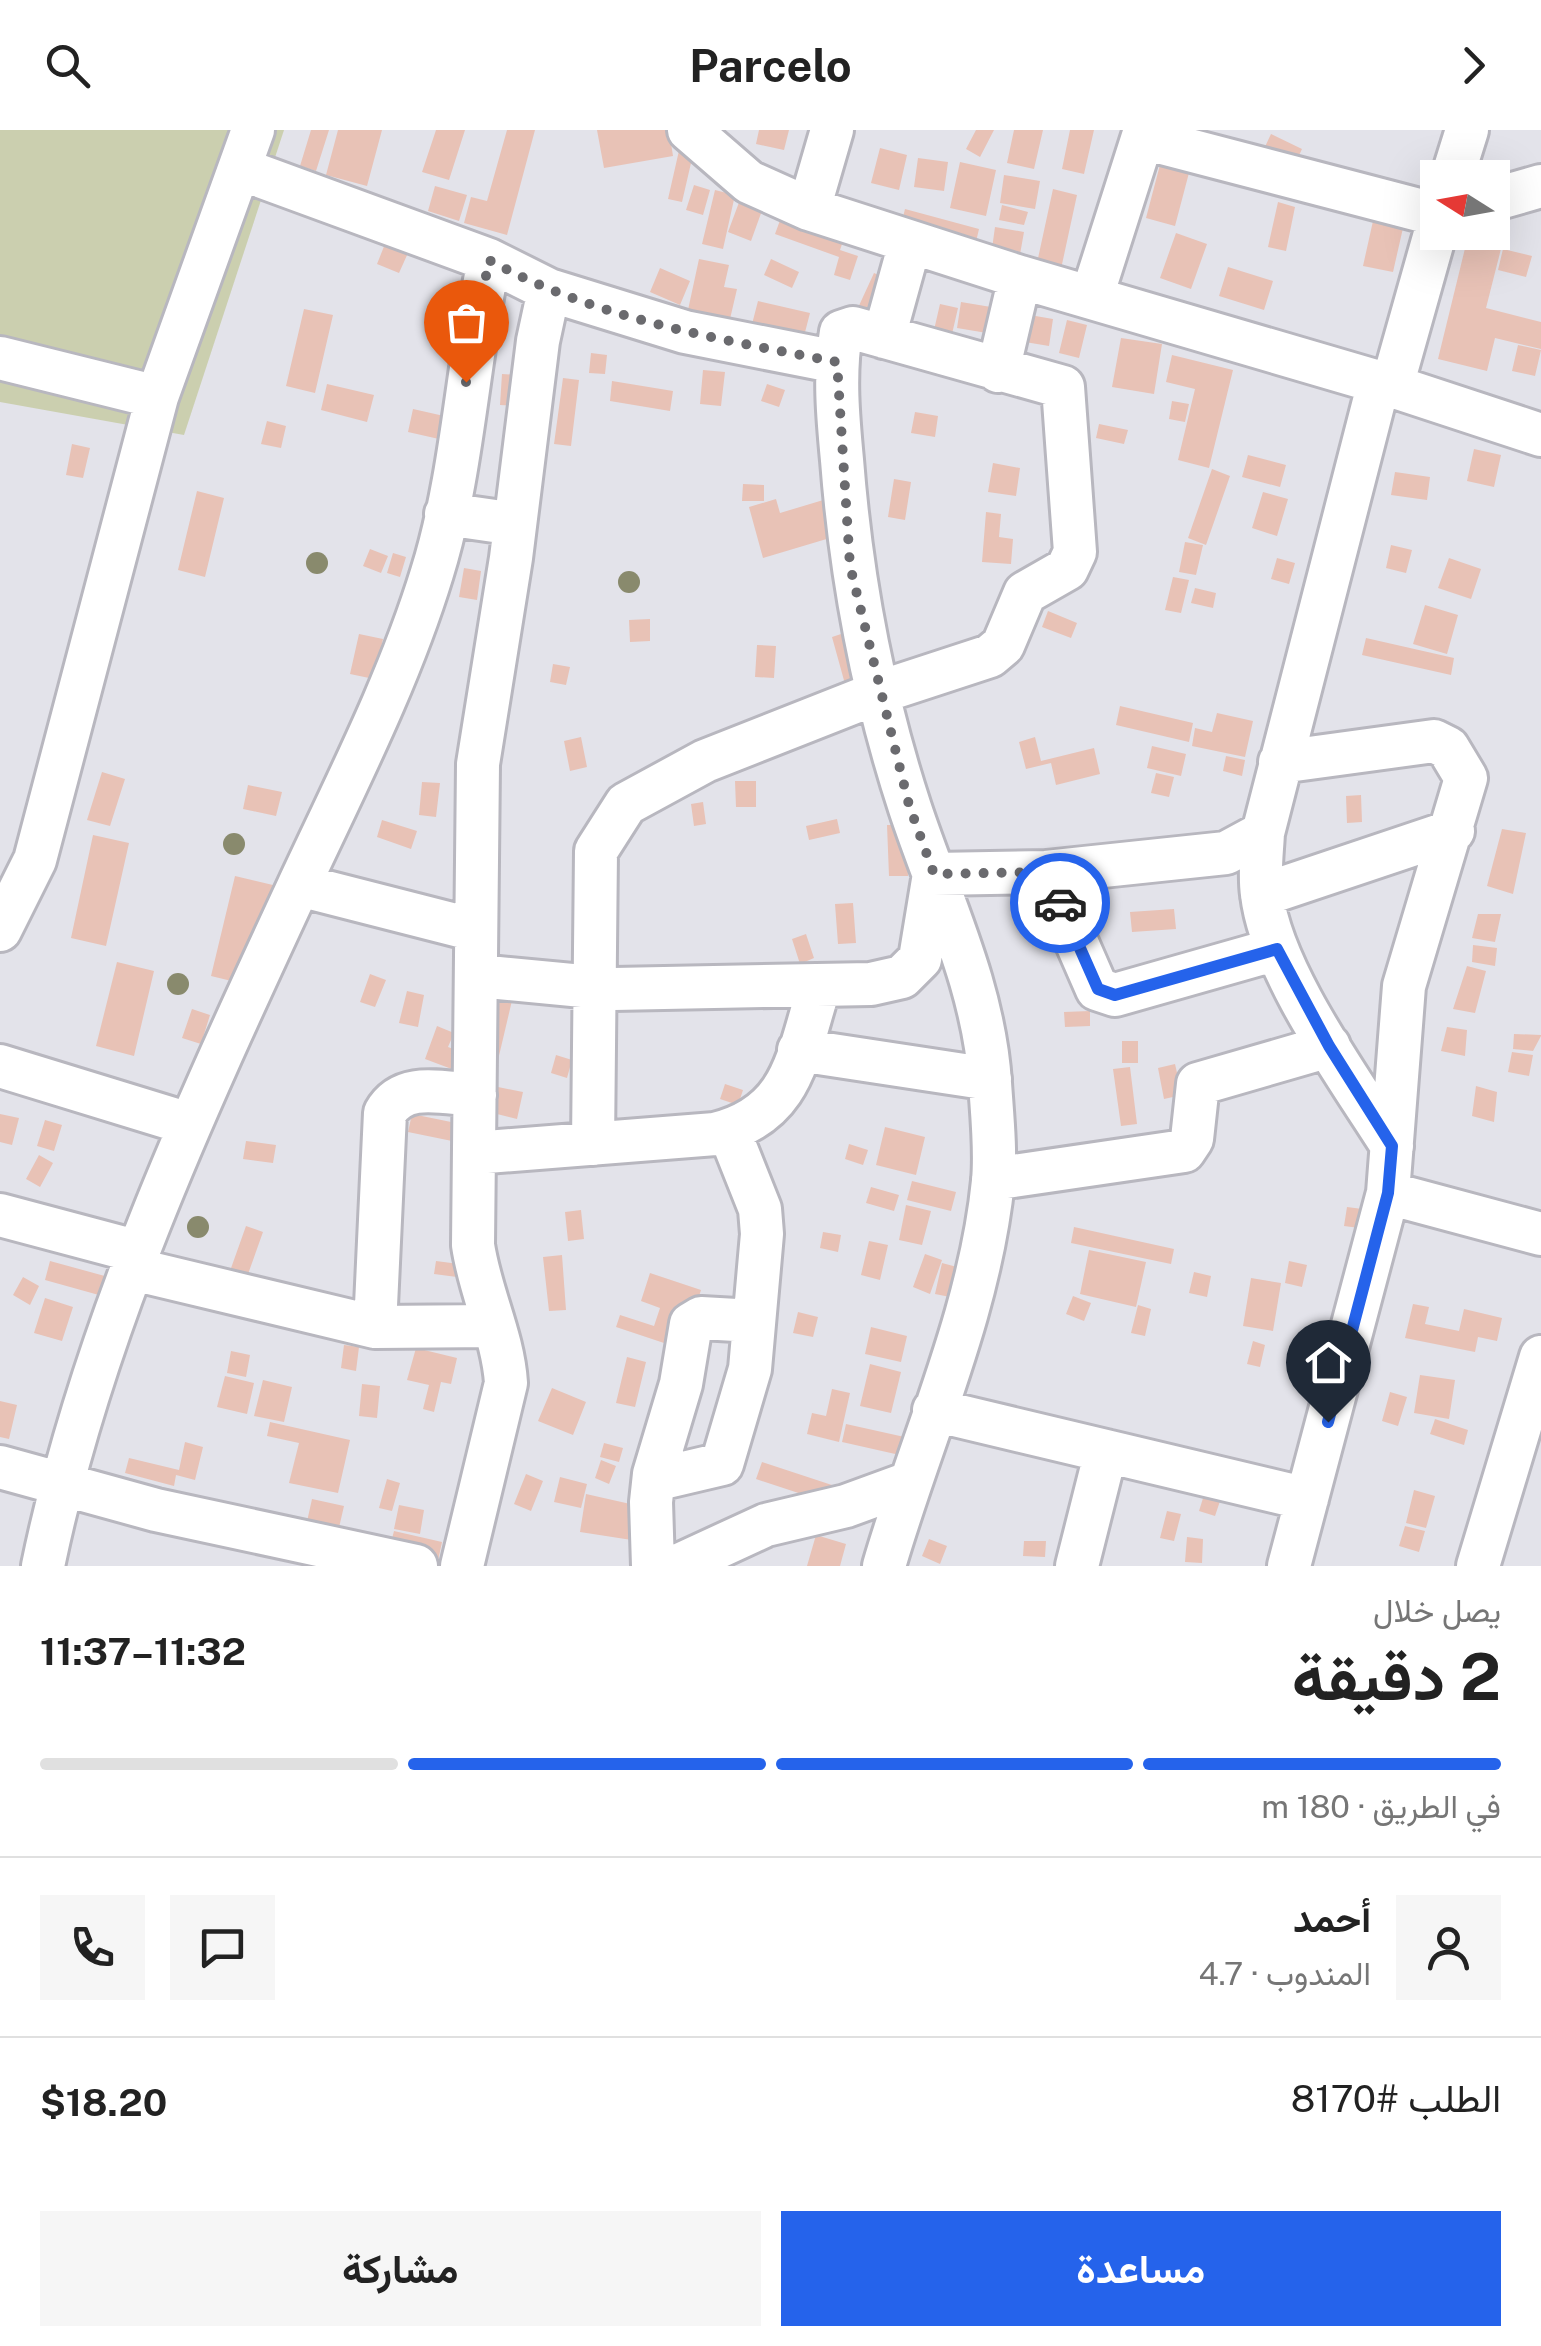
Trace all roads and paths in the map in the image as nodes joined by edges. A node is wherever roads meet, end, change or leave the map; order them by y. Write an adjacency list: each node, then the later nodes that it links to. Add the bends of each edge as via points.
1 (690, 130): 9 (street, via 749,182)
2 (832, 130): 9 (street)
3 (1468, 130): 6 (street)
4 (1144, 134): 10 (street); 16 (street)
5 (247, 150): 13 (street); 22 (street)
6 (1458, 160)
7 (1541, 186): 8 (street)
8 (1510, 195)
9 (809, 208): 11 (street)
10 (1420, 210)
11 (910, 243): 14 (street); 17 (street)
12 (1429, 250): 21 (street)
13 (489, 260): 15 (street); 24 (street)
14 (1020, 277): 16 (street); 20 (street)
15 (549, 290): 19 (street, via 686,332); 25 (street)
16 (1092, 296): 21 (street)
17 (884, 337): 19 (street, via 845,327); 20 (street)
18 (0, 358): 22 (street)
19 (837, 362): 26 (street, via 850,566)
20 (998, 371): 26 (street, via 1063,388 1072,564 1025,593 1003,645 990,656)
21 (1385, 384): 23 (street); 27 (street)
22 (157, 398): 30 (street)
23 (1541, 434)
24 (446, 514): 25 (street); 33 (street, via 432,572 390,681)
25 (515, 524): 36 (street, via 478,764)
26 (880, 692): 32 (street); 40 (street, via 706,762 626,804 596,851)
27 (1280, 762): 28 (street, via 1434,741 1466,772); 29 (street)
28 (1453, 831): 34 (street); 49 (street, via 1404,986)
29 (1263, 833): 31 (street, via 1226,853); 34 (street)
30 (17, 857): 35 (street)
31 (1046, 872): 32 (street); 37 (street, via 1105,994)
32 (934, 874): 39 (street, via 920,959 902,978); 44 (street, via 976,993)
33 (299, 884): 36 (street); 46 (street)
34 (1262, 895): 37 (street)
35 (0, 930)
36 (475, 930): 38 (street)
37 (1277, 949): 41 (street)
38 (478, 976): 40 (street); 45 (street)
39 (820, 985): 40 (street); 42 (street)
40 (594, 988): 48 (street)
41 (1329, 1046): 49 (street); 51 (street, via 1198,1084 1192,1139 1184,1151)
42 (799, 1050): 44 (street); 47 (street, via 777,1102 749,1125)
43 (0, 1066): 46 (street)
44 (990, 1079): 51 (street)
45 (474, 1095): 50 (street); 58 (street, via 405,1091 384,1113)
46 (189, 1124): 55 (street)
47 (729, 1131): 48 (street); 56 (street, via 762,1222)
48 (593, 1144): 50 (street)
49 (1392, 1146): 52 (street)
50 (474, 1152): 57 (street, via 473,1246)
51 (993, 1179): 60 (street, via 973,1289)
52 (1388, 1193): 54 (street); 67 (street)
53 (0, 1215): 55 (street)
54 (1541, 1234)
55 (136, 1260): 58 (street); 66 (street)
56 (754, 1320): 64 (street, via 750,1369 725,1460); 64 (street, via 701,1318 691,1324)
57 (494, 1326): 58 (street); 70 (street, via 506,1383)
58 (375, 1328)
59 (1541, 1357): 63 (street)
60 (934, 1410): 61 (street); 65 (street)
61 (1106, 1451): 67 (street); 74 (street)
62 (0, 1467): 66 (street)
63 (1524, 1474): 76 (street)
64 (654, 1480): 71 (street)
65 (909, 1483): 72 (street, via 766,1525); 73 (street)
66 (60, 1486): 68 (street); 69 (street)
67 (1307, 1499): 75 (street)
68 (43, 1566)
69 (416, 1566)
70 (462, 1566)
71 (653, 1566)
72 (678, 1566)
73 (884, 1566)
74 (1077, 1566)
75 (1289, 1566)
76 (1478, 1566)

